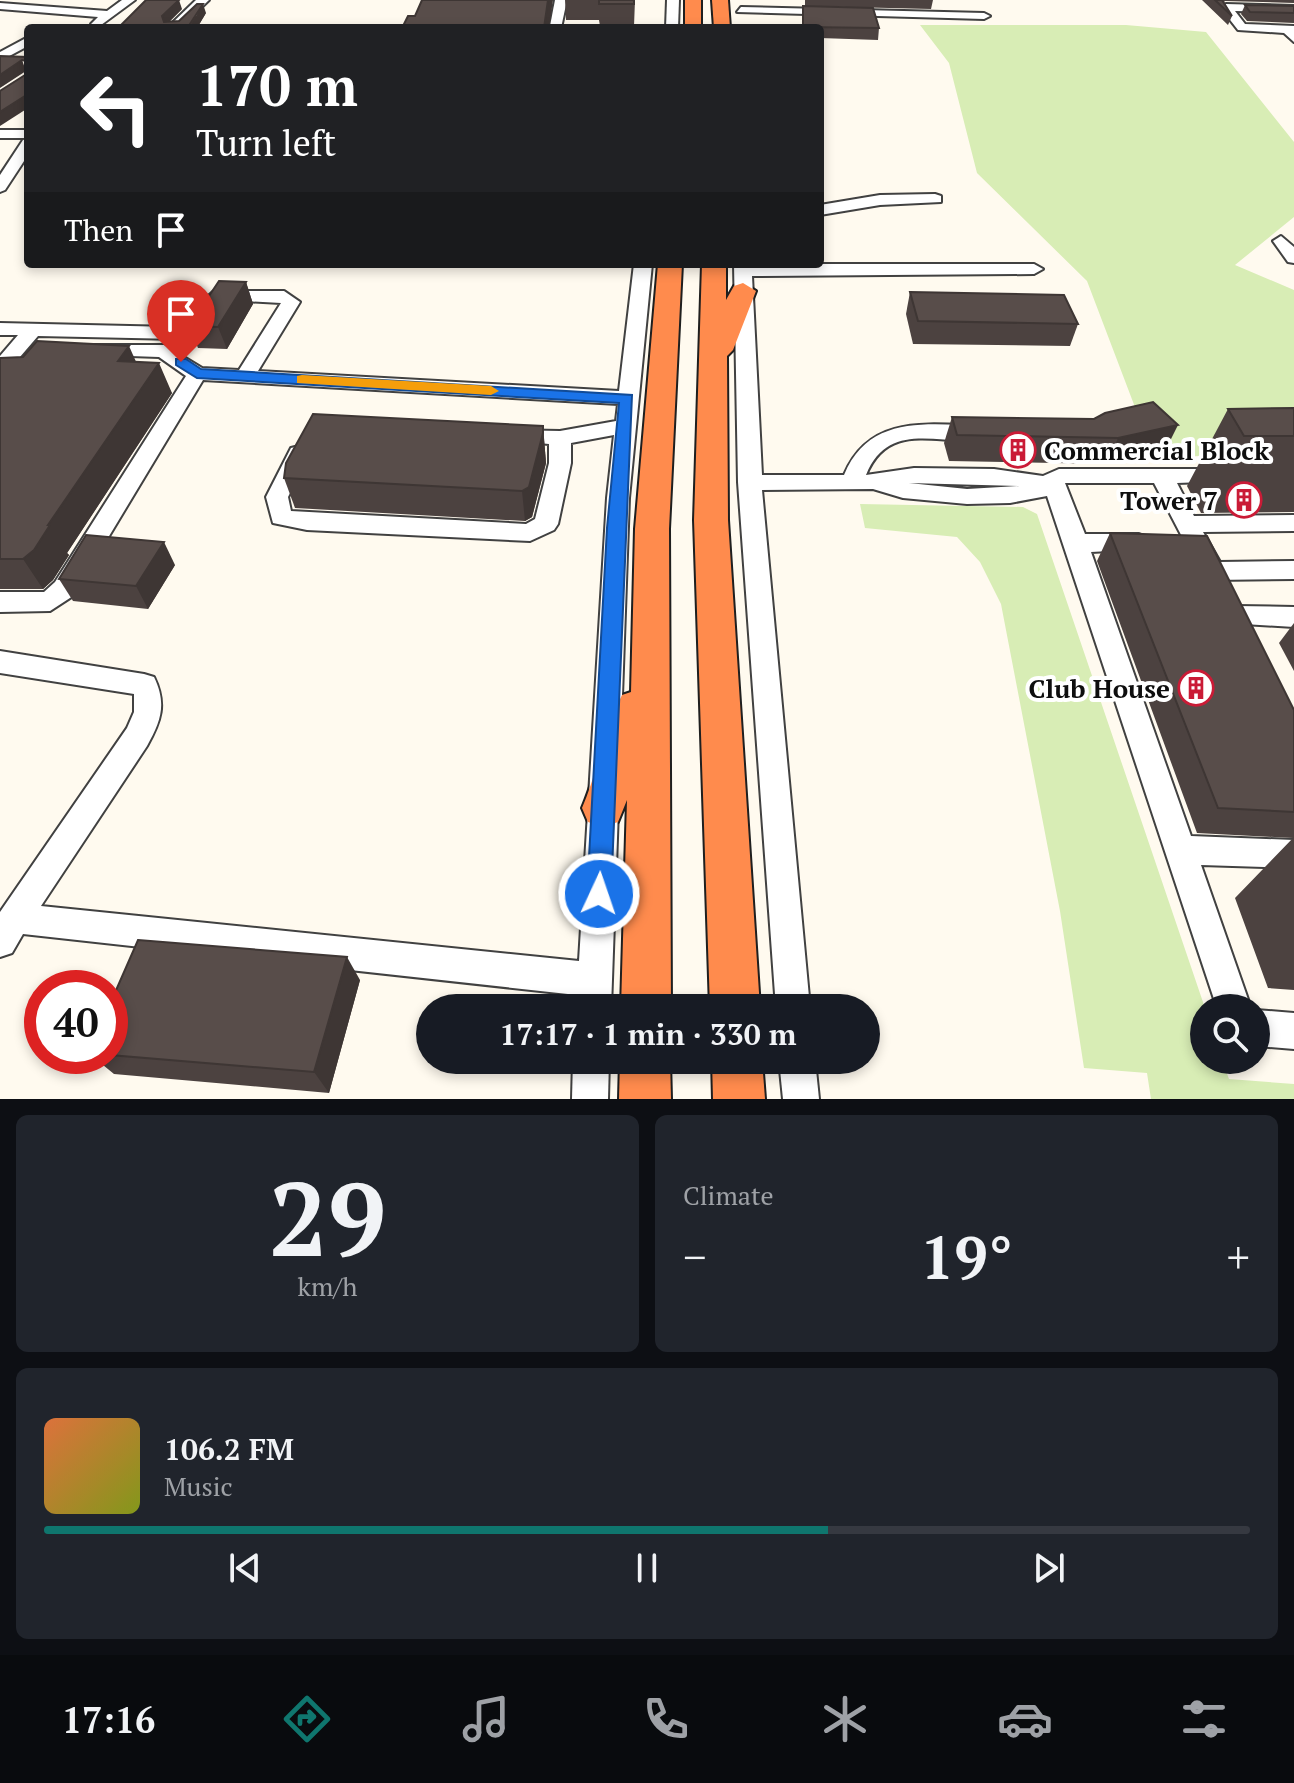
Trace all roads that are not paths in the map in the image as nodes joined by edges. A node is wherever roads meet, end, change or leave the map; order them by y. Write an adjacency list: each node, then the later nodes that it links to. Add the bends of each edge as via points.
1 (129, 0): 10 (street)
2 (203, 0): 13 (street)
3 (561, 0): 14 (street)
4 (673, 0): 15 (street)
5 (693, 0): 16 (highway)
6 (720, 0): 17 (highway)
7 (741, 5): 11 (street)
8 (0, 6): 10 (street)
9 (1294, 9): 19 (street, via 1226,7 1242,27 1294,30)
10 (110, 15): 12 (street)
11 (984, 16)
12 (98, 24)
13 (177, 24)
14 (556, 24)
15 (672, 24)
16 (693, 24)
17 (722, 24)
18 (0, 36): 20 (street)
19 (1294, 38)
20 (24, 39)
21 (24, 42): 22 (street)
22 (0, 57)
23 (0, 134): 24 (street)
24 (24, 134)
25 (24, 149): 26 (street)
26 (0, 187)
27 (935, 199): 28 (street, via 880,200)
28 (824, 209)
29 (1281, 241): 30 (street)
30 (1294, 258)
31 (643, 268): 40 (street)
32 (670, 268): 56 (highway)
33 (1034, 269): 34 (street)
34 (736, 272): 48 (street); 69 (highway, via 711,383 711,520)
35 (0, 329): 36 (street)
36 (33, 330): 37 (street); 39 (street, via 178,333 220,295 284,296 291,302)
37 (2, 374): 38 (street, via 46,347 164,351)
38 (197, 374): 39 (street); 57 (street, via 64,589 50,601)
39 (245, 376): 40 (street)
40 (627, 398): 41 (street)
41 (624, 426): 44 (street); 62 (street)
42 (1007, 433): 49 (street, via 915,433 893,438 870,449)
43 (487, 434): 44 (street)
44 (560, 438): 45 (street, via 560,463 546,524 530,533 281,517 277,497)
45 (309, 440)
46 (1250, 476): 47 (street)
47 (1162, 477): 50 (street, via 1059,476 1052,479); 52 (street)
48 (749, 482): 49 (street); 70 (street)
49 (858, 483): 50 (street, via 918,493 996,496 1025,495)
50 (1053, 486): 53 (street)
51 (1294, 523): 52 (street)
52 (1192, 533): 53 (street); 55 (street)
53 (1076, 543): 63 (street)
54 (1294, 570): 55 (street)
55 (1212, 571): 58 (street)
56 (651, 598): 62 (highway, via 628,741); 68 (highway)
57 (0, 602)
58 (1236, 616): 59 (street); 60 (street)
59 (1294, 617)
60 (1250, 644)
61 (0, 662): 65 (street, via 144,685 150,699 150,715 137,737)
62 (603, 808): 67 (street)
63 (1180, 850): 64 (street); 71 (street)
64 (1294, 854)
65 (23, 905): 66 (street); 67 (street, via 31,921)
66 (0, 941)
67 (594, 994)
68 (646, 994)
69 (734, 994)
70 (792, 994)
71 (1229, 994)
72 (1270, 1029): 73 (street)
73 (1294, 1031)
74 (591, 1074): 78 (street)
75 (645, 1074): 79 (highway)
76 (738, 1074): 80 (highway)
77 (798, 1074): 81 (street)
78 (590, 1099)
79 (645, 1099)
80 (739, 1099)
81 (801, 1099)

